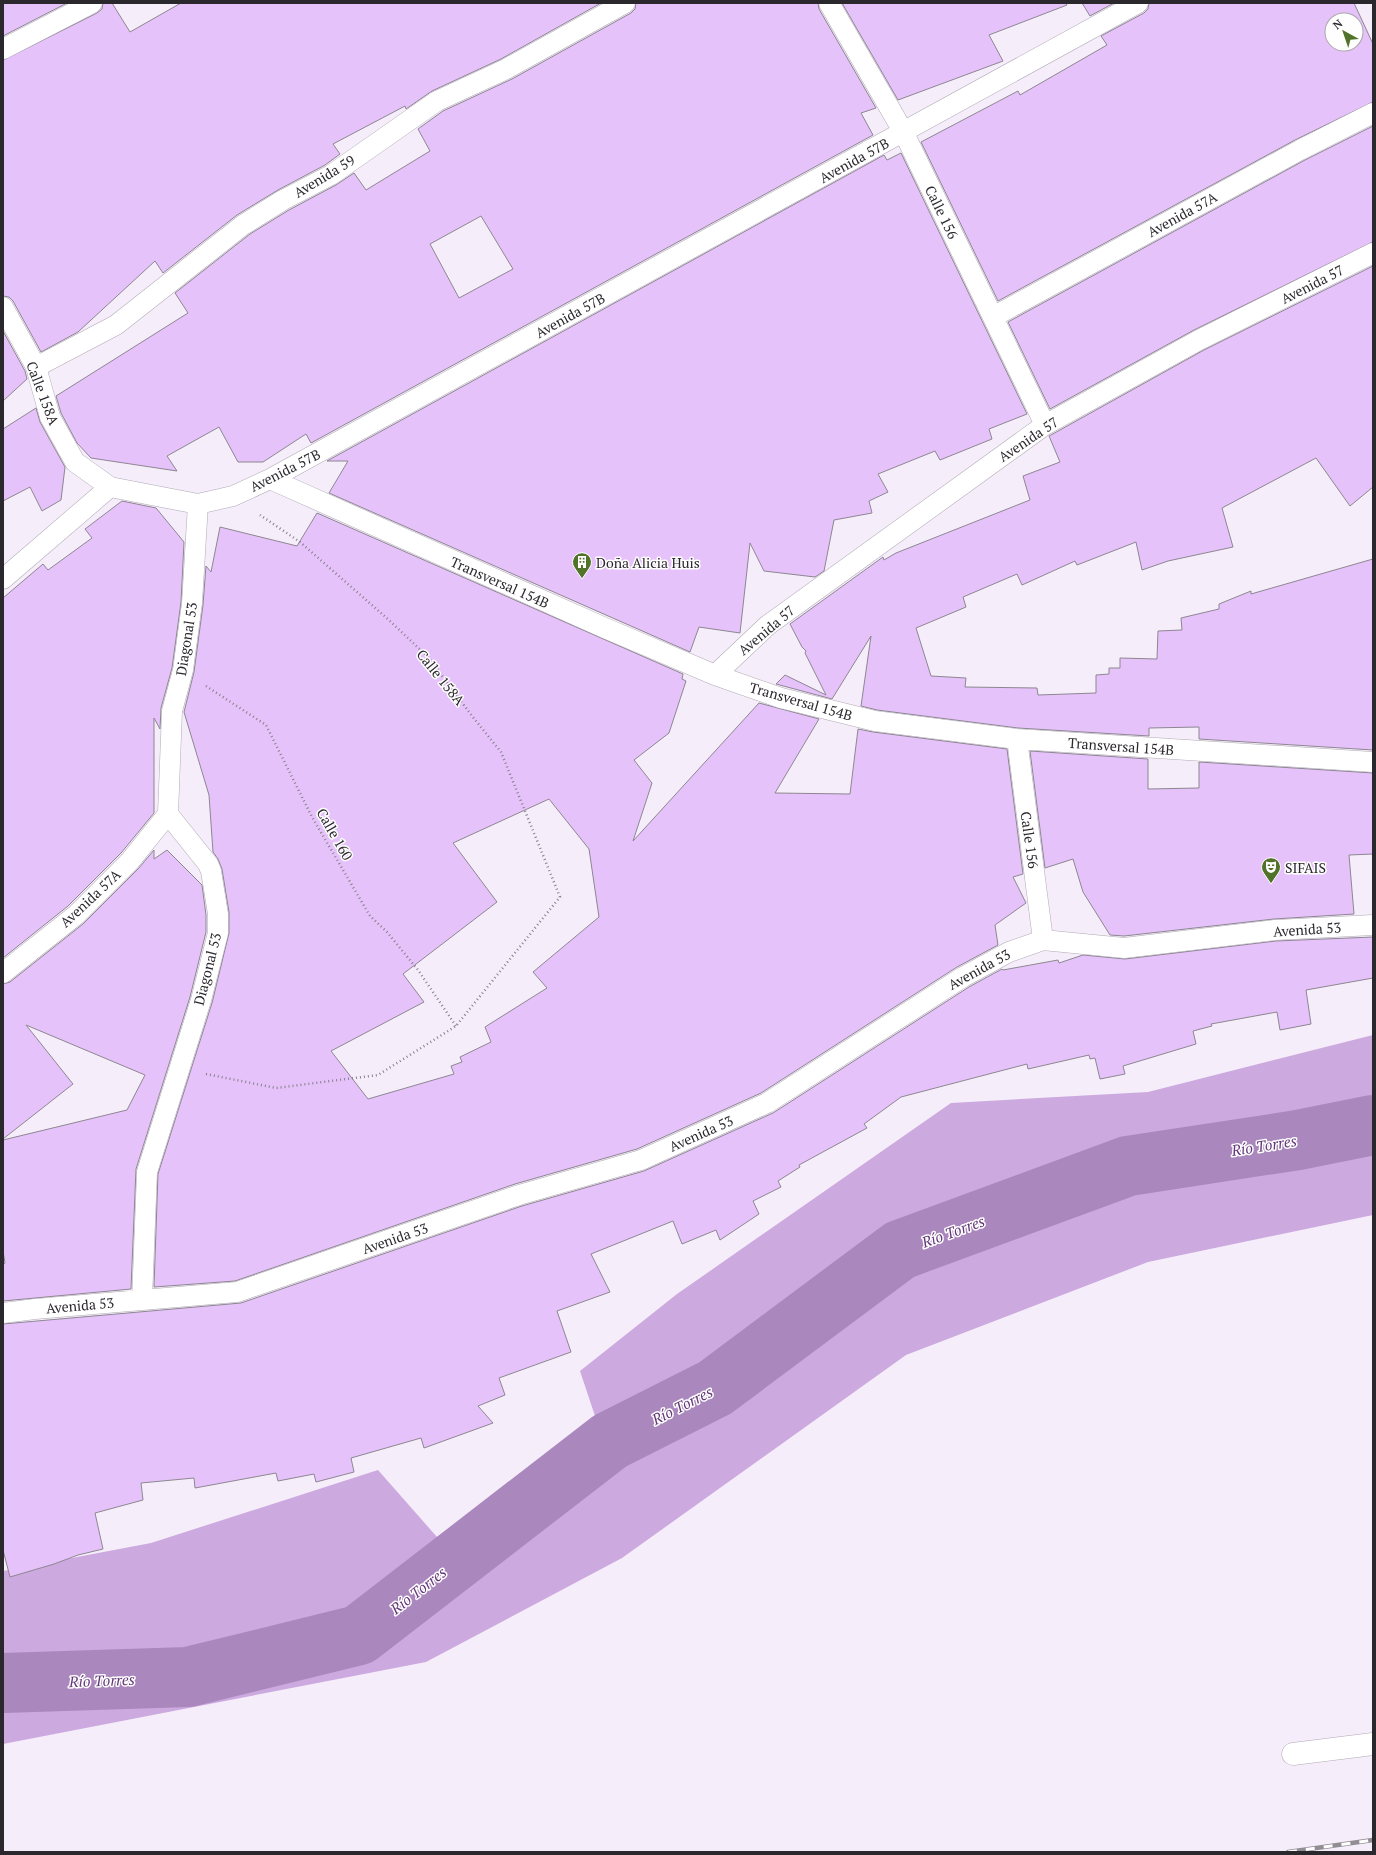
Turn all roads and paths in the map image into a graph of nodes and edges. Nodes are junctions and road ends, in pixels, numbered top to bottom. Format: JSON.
{"nodes":[{"id":1,"x":92,"y":3,"type":"edge"},
{"id":2,"x":625,"y":3,"type":"edge"},
{"id":3,"x":829,"y":3,"type":"edge"},
{"id":4,"x":1138,"y":3,"type":"edge"},
{"id":5,"x":3,"y":50,"type":"edge"},
{"id":6,"x":1373,"y":113,"type":"edge"},
{"id":7,"x":904,"y":133,"type":"junction"},
{"id":8,"x":1373,"y":254,"type":"edge"},
{"id":9,"x":3,"y":306,"type":"edge"},
{"id":10,"x":993,"y":317,"type":"junction"},
{"id":11,"x":36,"y":366,"type":"junction"},
{"id":12,"x":1045,"y":425,"type":"junction"},
{"id":13,"x":270,"y":479,"type":"junction"},
{"id":14,"x":110,"y":487,"type":"junction"},
{"id":15,"x":233,"y":496,"type":"junction"},
{"id":16,"x":198,"y":504,"type":"junction"},
{"id":17,"x":3,"y":579,"type":"edge"},
{"id":18,"x":182,"y":670,"type":"junction"},
{"id":19,"x":715,"y":675,"type":"junction"},
{"id":20,"x":1017,"y":739,"type":"junction"},
{"id":21,"x":1373,"y":762,"type":"edge"},
{"id":22,"x":168,"y":814,"type":"junction"},
{"id":23,"x":1373,"y":925,"type":"edge"},
{"id":24,"x":1043,"y":940,"type":"junction"},
{"id":25,"x":3,"y":973,"type":"edge"},
{"id":26,"x":456,"y":1026,"type":"junction"},
{"id":27,"x":178,"y":1069,"type":"junction"},
{"id":28,"x":142,"y":1300,"type":"junction"},
{"id":29,"x":3,"y":1313,"type":"edge"},
{"id":30,"x":1373,"y":1744,"type":"edge"},
{"id":31,"x":1293,"y":1754,"type":"dead end"}],
"edges":[{"from":1,"to":5,"type":"lane"},
{"from":2,"to":11,"type":"lane","name":"Avenida 59"},
{"from":3,"to":7,"type":"lane","name":"Calle 156"},
{"from":4,"to":7,"type":"lane","name":"Avenida 57B"},
{"from":6,"to":10,"type":"lane","name":"Avenida 57A"},
{"from":7,"to":10,"type":"lane","name":"Calle 156"},
{"from":7,"to":13,"type":"lane","name":"Avenida 57B"},
{"from":8,"to":12,"type":"lane","name":"Avenida 57"},
{"from":9,"to":11,"type":"lane","name":"Calle 158A"},
{"from":10,"to":12,"type":"lane","name":"Calle 156"},
{"from":11,"to":14,"type":"lane","name":"Calle 158A"},
{"from":12,"to":19,"type":"lane","name":"Avenida 57"},
{"from":13,"to":15,"type":"lane","name":"Avenida 57B"},
{"from":13,"to":19,"type":"lane","name":"Transversal 154B"},
{"from":14,"to":16,"type":"lane","name":"Avenida 57B"},
{"from":14,"to":17,"type":"lane"},
{"from":15,"to":16,"type":"lane","name":"Avenida 57B"},
{"from":15,"to":26,"type":"path","name":"Calle 158A"},
{"from":16,"to":18,"type":"lane","name":"Diagonal 53"},
{"from":18,"to":22,"type":"lane","name":"Diagonal 53"},
{"from":18,"to":26,"type":"path","name":"Calle 160"},
{"from":19,"to":20,"type":"lane","name":"Transversal 154B"},
{"from":20,"to":21,"type":"lane","name":"Transversal 154B"},
{"from":20,"to":24,"type":"lane","name":"Calle 156"},
{"from":22,"to":25,"type":"lane","name":"Avenida 57A"},
{"from":22,"to":27,"type":"lane","name":"Diagonal 53"},
{"from":23,"to":24,"type":"lane","name":"Avenida 53"},
{"from":24,"to":28,"type":"lane","name":"Avenida 53"},
{"from":26,"to":27,"type":"path"},
{"from":27,"to":28,"type":"lane","name":"Diagonal 53"},
{"from":28,"to":29,"type":"lane","name":"Avenida 53"},
{"from":30,"to":31,"type":"street"}]}
